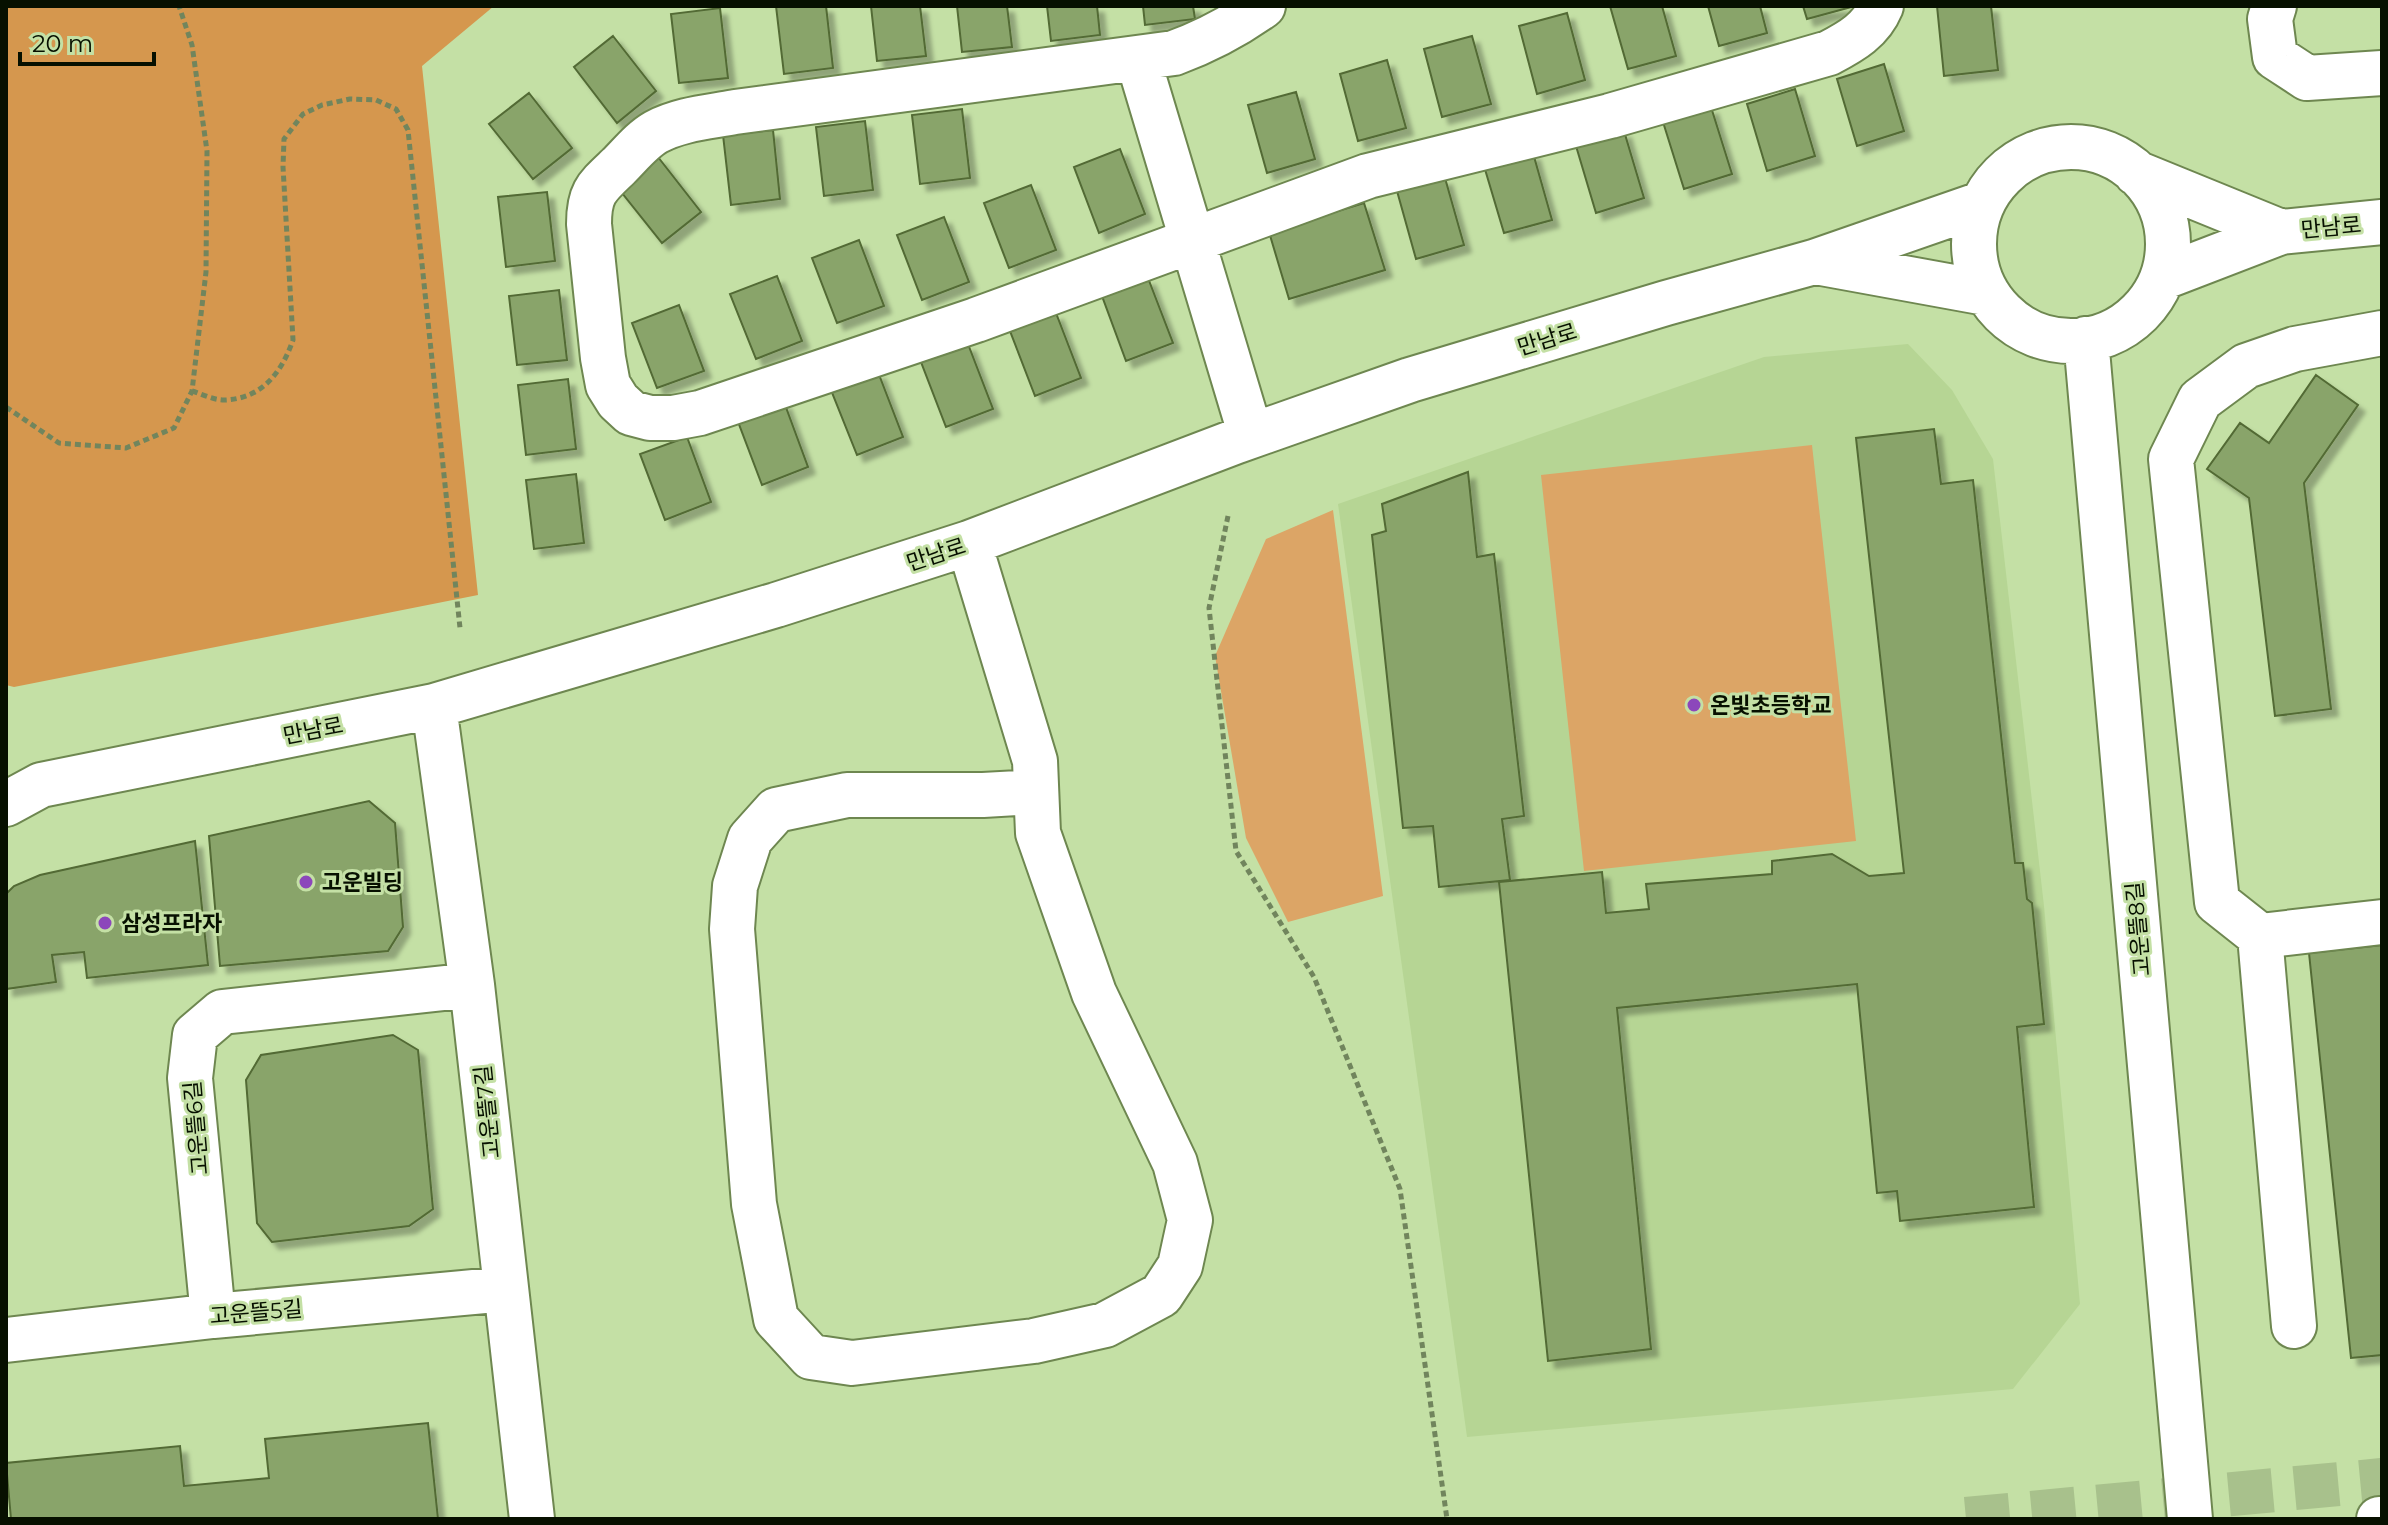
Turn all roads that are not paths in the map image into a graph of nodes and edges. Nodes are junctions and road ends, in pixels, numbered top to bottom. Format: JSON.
{"nodes":[{"id":1,"x":1263,"y":6,"type":"edge"},
{"id":2,"x":1881,"y":6,"type":"edge"},
{"id":3,"x":2274,"y":6,"type":"edge"},
{"id":4,"x":1138,"y":59,"type":"junction"},
{"id":5,"x":2382,"y":73,"type":"edge"},
{"id":6,"x":2136,"y":173,"type":"junction"},
{"id":7,"x":1981,"y":204,"type":"junction"},
{"id":8,"x":2382,"y":222,"type":"edge"},
{"id":9,"x":2281,"y":232,"type":"junction"},
{"id":10,"x":1193,"y":240,"type":"junction"},
{"id":11,"x":1814,"y":262,"type":"junction"},
{"id":12,"x":2164,"y":277,"type":"junction"},
{"id":13,"x":1986,"y":293,"type":"junction"},
{"id":14,"x":2382,"y":333,"type":"edge"},
{"id":15,"x":2086,"y":339,"type":"junction"},
{"id":16,"x":1251,"y":436,"type":"junction"},
{"id":17,"x":969,"y":543,"type":"junction"},
{"id":18,"x":434,"y":706,"type":"junction"},
{"id":19,"x":18,"y":786,"type":"edge"},
{"id":20,"x":1036,"y":792,"type":"junction"},
{"id":21,"x":2382,"y":922,"type":"edge"},
{"id":22,"x":2260,"y":936,"type":"junction"},
{"id":23,"x":472,"y":985,"type":"junction"},
{"id":24,"x":506,"y":1289,"type":"junction"},
{"id":25,"x":213,"y":1316,"type":"junction"},
{"id":26,"x":2294,"y":1326,"type":"dead end"},
{"id":27,"x":6,"y":1340,"type":"edge"},
{"id":28,"x":532,"y":1519,"type":"edge"},
{"id":29,"x":2190,"y":1519,"type":"edge"}],
"edges":[{"from":1,"to":4,"type":"street"},
{"from":2,"to":10,"type":"street"},
{"from":3,"to":5,"type":"street"},
{"from":4,"to":10,"type":"street"},
{"from":4,"to":10,"type":"street"},
{"from":6,"to":7,"type":"street"},
{"from":6,"to":9,"type":"street"},
{"from":6,"to":12,"type":"street"},
{"from":7,"to":11,"type":"street","name":"만남로"},
{"from":7,"to":13,"type":"street"},
{"from":8,"to":9,"type":"street","name":"만남로"},
{"from":9,"to":12,"type":"street"},
{"from":10,"to":16,"type":"street"},
{"from":11,"to":13,"type":"street"},
{"from":11,"to":16,"type":"street","name":"만남로"},
{"from":12,"to":15,"type":"street"},
{"from":13,"to":15,"type":"street"},
{"from":14,"to":22,"type":"street"},
{"from":15,"to":29,"type":"street","name":"고운뜰8길"},
{"from":16,"to":17,"type":"street","name":"만남로"},
{"from":17,"to":18,"type":"street","name":"만남로"},
{"from":17,"to":20,"type":"street"},
{"from":18,"to":19,"type":"street","name":"만남로"},
{"from":18,"to":23,"type":"street","name":"고운뜰7길"},
{"from":20,"to":20,"type":"street"},
{"from":21,"to":22,"type":"street"},
{"from":22,"to":26,"type":"street"},
{"from":23,"to":24,"type":"street","name":"고운뜰7길"},
{"from":23,"to":25,"type":"street","name":"고운뜰6길"},
{"from":24,"to":25,"type":"street","name":"고운뜰5길"},
{"from":24,"to":28,"type":"street","name":"고운뜰7길"},
{"from":25,"to":27,"type":"street","name":"고운뜰5길"}]}
